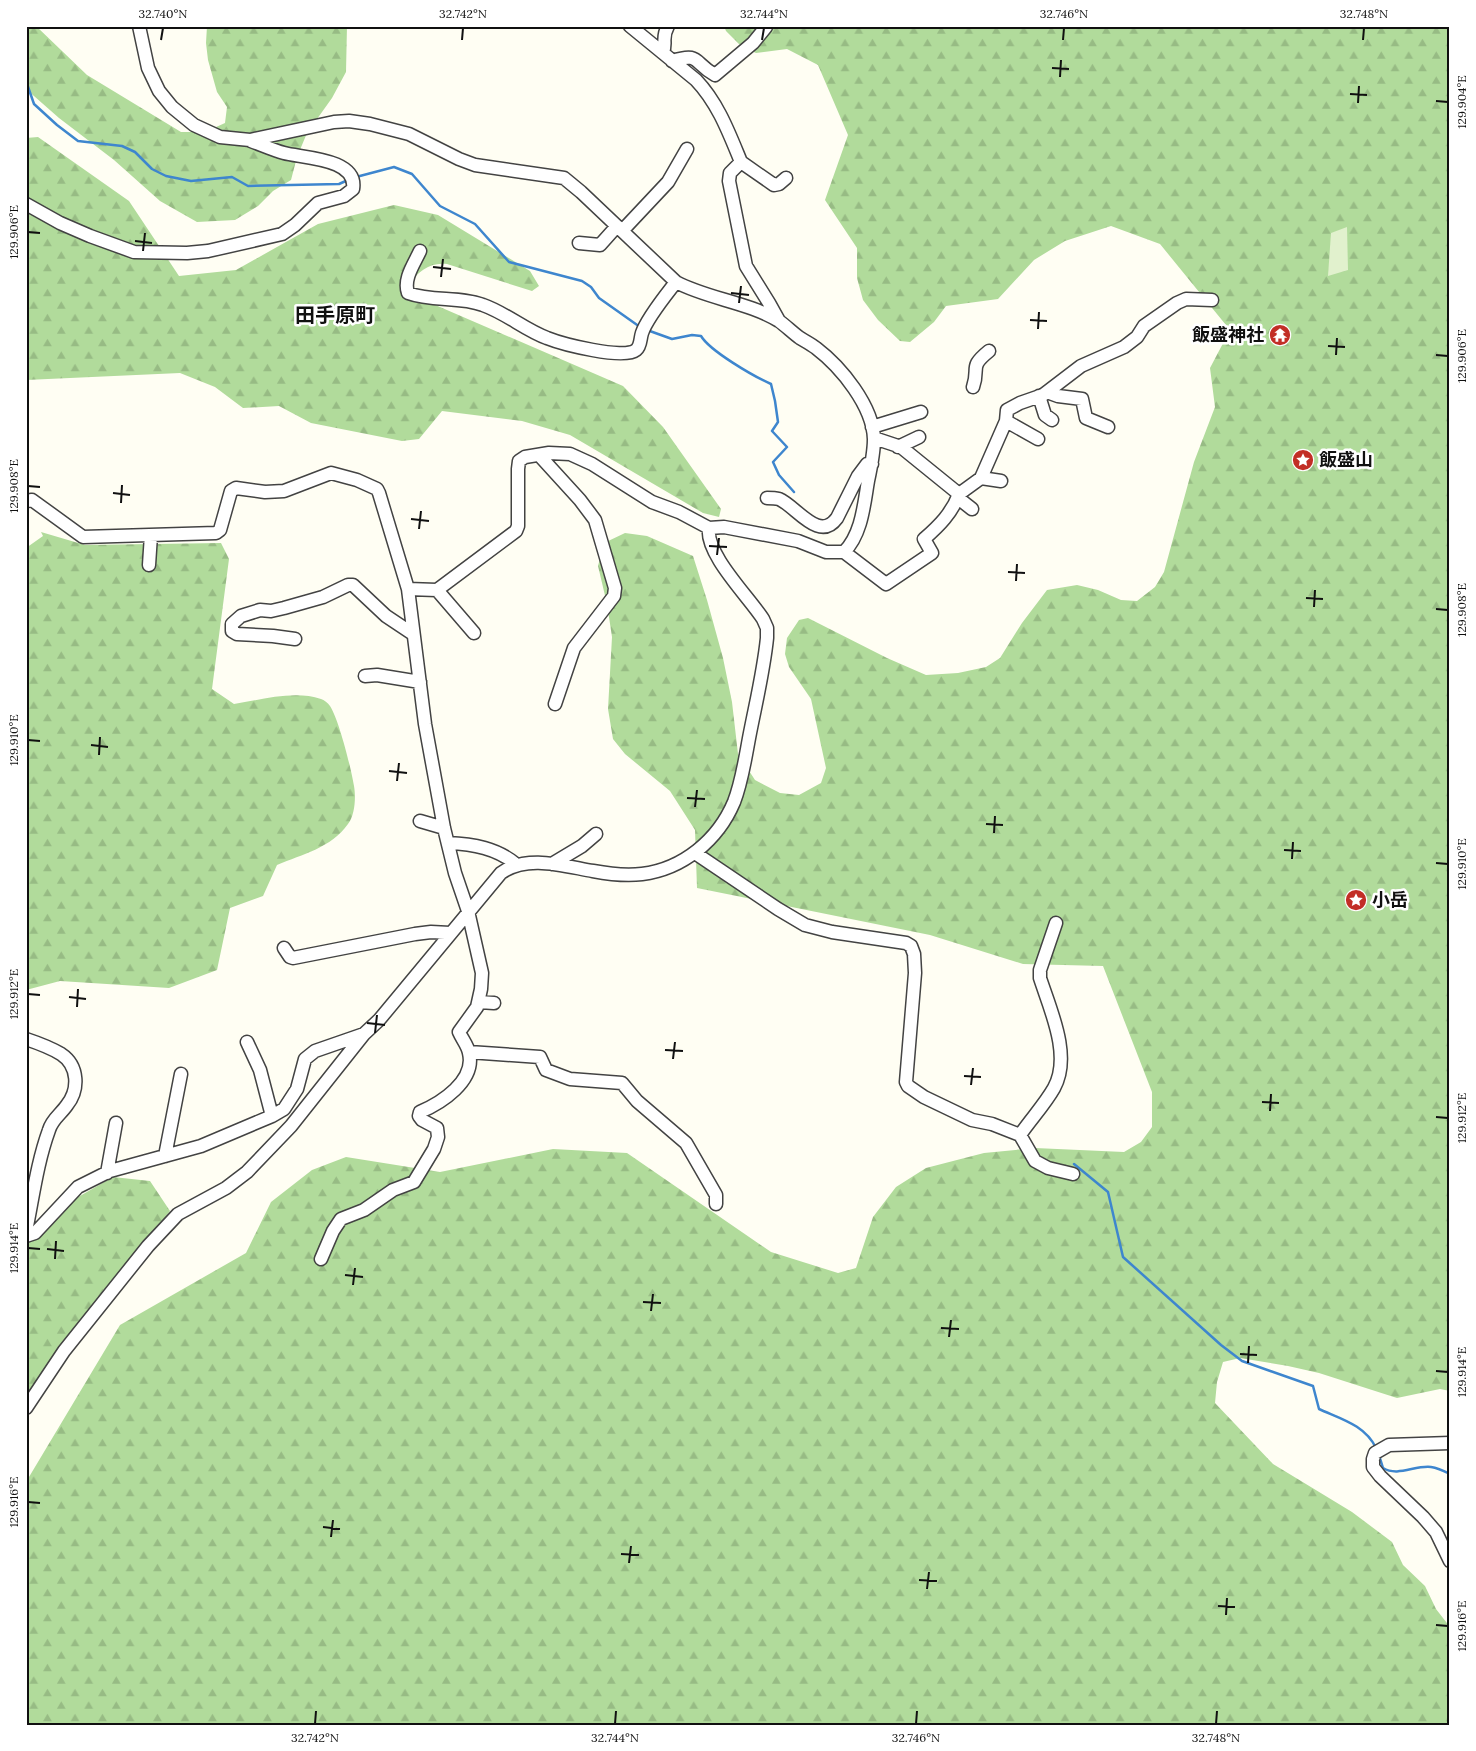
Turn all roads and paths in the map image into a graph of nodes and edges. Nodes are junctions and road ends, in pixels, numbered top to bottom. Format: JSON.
{"nodes":[{"id":1,"x":139,"y":26,"type":"edge"},
{"id":2,"x":630,"y":26,"type":"edge"},
{"id":3,"x":668,"y":26,"type":"edge"},
{"id":4,"x":766,"y":28,"type":"dead end"},
{"id":5,"x":667,"y":56,"type":"junction"},
{"id":6,"x":250,"y":140,"type":"junction"},
{"id":7,"x":687,"y":148,"type":"dead end"},
{"id":8,"x":741,"y":162,"type":"junction"},
{"id":9,"x":786,"y":178,"type":"dead end"},
{"id":10,"x":26,"y":204,"type":"edge"},
{"id":11,"x":620,"y":228,"type":"junction"},
{"id":12,"x":579,"y":243,"type":"dead end"},
{"id":13,"x":420,"y":251,"type":"dead end"},
{"id":14,"x":676,"y":282,"type":"junction"},
{"id":15,"x":1212,"y":300,"type":"dead end"},
{"id":16,"x":779,"y":321,"type":"junction"},
{"id":17,"x":989,"y":350,"type":"dead end"},
{"id":18,"x":973,"y":387,"type":"dead end"},
{"id":19,"x":1043,"y":394,"type":"junction"},
{"id":20,"x":921,"y":412,"type":"dead end"},
{"id":21,"x":1052,"y":420,"type":"dead end"},
{"id":22,"x":1006,"y":421,"type":"junction"},
{"id":23,"x":1108,"y":426,"type":"dead end"},
{"id":24,"x":873,"y":433,"type":"junction"},
{"id":25,"x":919,"y":437,"type":"dead end"},
{"id":26,"x":1038,"y":439,"type":"dead end"},
{"id":27,"x":898,"y":447,"type":"junction"},
{"id":28,"x":539,"y":455,"type":"junction"},
{"id":29,"x":872,"y":464,"type":"junction"},
{"id":30,"x":981,"y":478,"type":"junction"},
{"id":31,"x":1001,"y":481,"type":"dead end"},
{"id":32,"x":958,"y":496,"type":"junction"},
{"id":33,"x":767,"y":498,"type":"dead end"},
{"id":34,"x":26,"y":501,"type":"edge"},
{"id":35,"x":972,"y":509,"type":"dead end"},
{"id":36,"x":709,"y":528,"type":"junction"},
{"id":37,"x":151,"y":535,"type":"junction"},
{"id":38,"x":844,"y":552,"type":"junction"},
{"id":39,"x":149,"y":565,"type":"dead end"},
{"id":40,"x":408,"y":589,"type":"junction"},
{"id":41,"x":437,"y":590,"type":"junction"},
{"id":42,"x":474,"y":633,"type":"dead end"},
{"id":43,"x":414,"y":634,"type":"junction"},
{"id":44,"x":295,"y":639,"type":"dead end"},
{"id":45,"x":365,"y":676,"type":"dead end"},
{"id":46,"x":420,"y":682,"type":"junction"},
{"id":47,"x":555,"y":704,"type":"dead end"},
{"id":48,"x":420,"y":821,"type":"dead end"},
{"id":49,"x":444,"y":828,"type":"junction"},
{"id":50,"x":588,"y":836,"type":"dead end"},
{"id":51,"x":448,"y":843,"type":"junction"},
{"id":52,"x":695,"y":853,"type":"junction"},
{"id":53,"x":517,"y":864,"type":"junction"},
{"id":54,"x":552,"y":864,"type":"junction"},
{"id":55,"x":468,"y":911,"type":"junction"},
{"id":56,"x":1056,"y":923,"type":"dead end"},
{"id":57,"x":450,"y":933,"type":"junction"},
{"id":58,"x":284,"y":948,"type":"dead end"},
{"id":59,"x":479,"y":1002,"type":"junction"},
{"id":60,"x":494,"y":1003,"type":"dead end"},
{"id":61,"x":364,"y":1034,"type":"junction"},
{"id":62,"x":26,"y":1038,"type":"edge"},
{"id":63,"x":247,"y":1042,"type":"dead end"},
{"id":64,"x":469,"y":1052,"type":"junction"},
{"id":65,"x":181,"y":1074,"type":"dead end"},
{"id":66,"x":272,"y":1116,"type":"junction"},
{"id":67,"x":116,"y":1123,"type":"dead end"},
{"id":68,"x":1020,"y":1135,"type":"junction"},
{"id":69,"x":165,"y":1156,"type":"junction"},
{"id":70,"x":107,"y":1173,"type":"junction"},
{"id":71,"x":1073,"y":1174,"type":"dead end"},
{"id":72,"x":716,"y":1204,"type":"dead end"},
{"id":73,"x":26,"y":1231,"type":"edge"},
{"id":74,"x":26,"y":1236,"type":"edge"},
{"id":75,"x":321,"y":1259,"type":"dead end"},
{"id":76,"x":26,"y":1408,"type":"edge"},
{"id":77,"x":1450,"y":1442,"type":"edge"},
{"id":78,"x":1450,"y":1561,"type":"edge"}],
"edges":[{"from":1,"to":6,"type":"street"},
{"from":2,"to":5,"type":"street"},
{"from":3,"to":5,"type":"street"},
{"from":4,"to":5,"type":"street"},
{"from":5,"to":8,"type":"street"},
{"from":6,"to":10,"type":"street"},
{"from":6,"to":11,"type":"street"},
{"from":7,"to":11,"type":"street"},
{"from":8,"to":9,"type":"street"},
{"from":8,"to":16,"type":"street"},
{"from":11,"to":12,"type":"street"},
{"from":11,"to":14,"type":"street"},
{"from":13,"to":14,"type":"street"},
{"from":14,"to":16,"type":"street"},
{"from":15,"to":19,"type":"street"},
{"from":16,"to":24,"type":"street"},
{"from":17,"to":18,"type":"street"},
{"from":19,"to":21,"type":"street"},
{"from":19,"to":22,"type":"street"},
{"from":19,"to":23,"type":"street"},
{"from":20,"to":24,"type":"street"},
{"from":22,"to":26,"type":"street"},
{"from":22,"to":30,"type":"street"},
{"from":24,"to":27,"type":"street"},
{"from":24,"to":29,"type":"street"},
{"from":25,"to":27,"type":"street"},
{"from":27,"to":32,"type":"street"},
{"from":28,"to":36,"type":"street"},
{"from":28,"to":41,"type":"street"},
{"from":28,"to":47,"type":"street"},
{"from":29,"to":33,"type":"street"},
{"from":29,"to":38,"type":"street"},
{"from":30,"to":31,"type":"street"},
{"from":30,"to":32,"type":"street"},
{"from":32,"to":35,"type":"street"},
{"from":32,"to":38,"type":"street"},
{"from":34,"to":37,"type":"street"},
{"from":36,"to":38,"type":"street"},
{"from":36,"to":52,"type":"street"},
{"from":37,"to":39,"type":"street"},
{"from":37,"to":40,"type":"street"},
{"from":40,"to":41,"type":"street"},
{"from":40,"to":43,"type":"street"},
{"from":41,"to":42,"type":"street"},
{"from":43,"to":44,"type":"street"},
{"from":43,"to":46,"type":"street"},
{"from":45,"to":46,"type":"street"},
{"from":46,"to":49,"type":"street"},
{"from":48,"to":49,"type":"street"},
{"from":49,"to":51,"type":"street"},
{"from":50,"to":54,"type":"street"},
{"from":51,"to":53,"type":"street"},
{"from":51,"to":55,"type":"street"},
{"from":52,"to":54,"type":"street"},
{"from":52,"to":68,"type":"street"},
{"from":53,"to":54,"type":"street"},
{"from":53,"to":55,"type":"street"},
{"from":55,"to":57,"type":"street"},
{"from":55,"to":59,"type":"street"},
{"from":56,"to":68,"type":"street"},
{"from":57,"to":58,"type":"street"},
{"from":57,"to":61,"type":"street"},
{"from":59,"to":60,"type":"street"},
{"from":59,"to":64,"type":"street"},
{"from":61,"to":66,"type":"street"},
{"from":61,"to":76,"type":"street"},
{"from":62,"to":73,"type":"street"},
{"from":63,"to":66,"type":"street"},
{"from":64,"to":72,"type":"street"},
{"from":64,"to":75,"type":"street"},
{"from":65,"to":69,"type":"street"},
{"from":66,"to":69,"type":"street"},
{"from":67,"to":70,"type":"street"},
{"from":68,"to":71,"type":"street"},
{"from":69,"to":70,"type":"street"},
{"from":70,"to":74,"type":"street"},
{"from":77,"to":78,"type":"street"}]}
